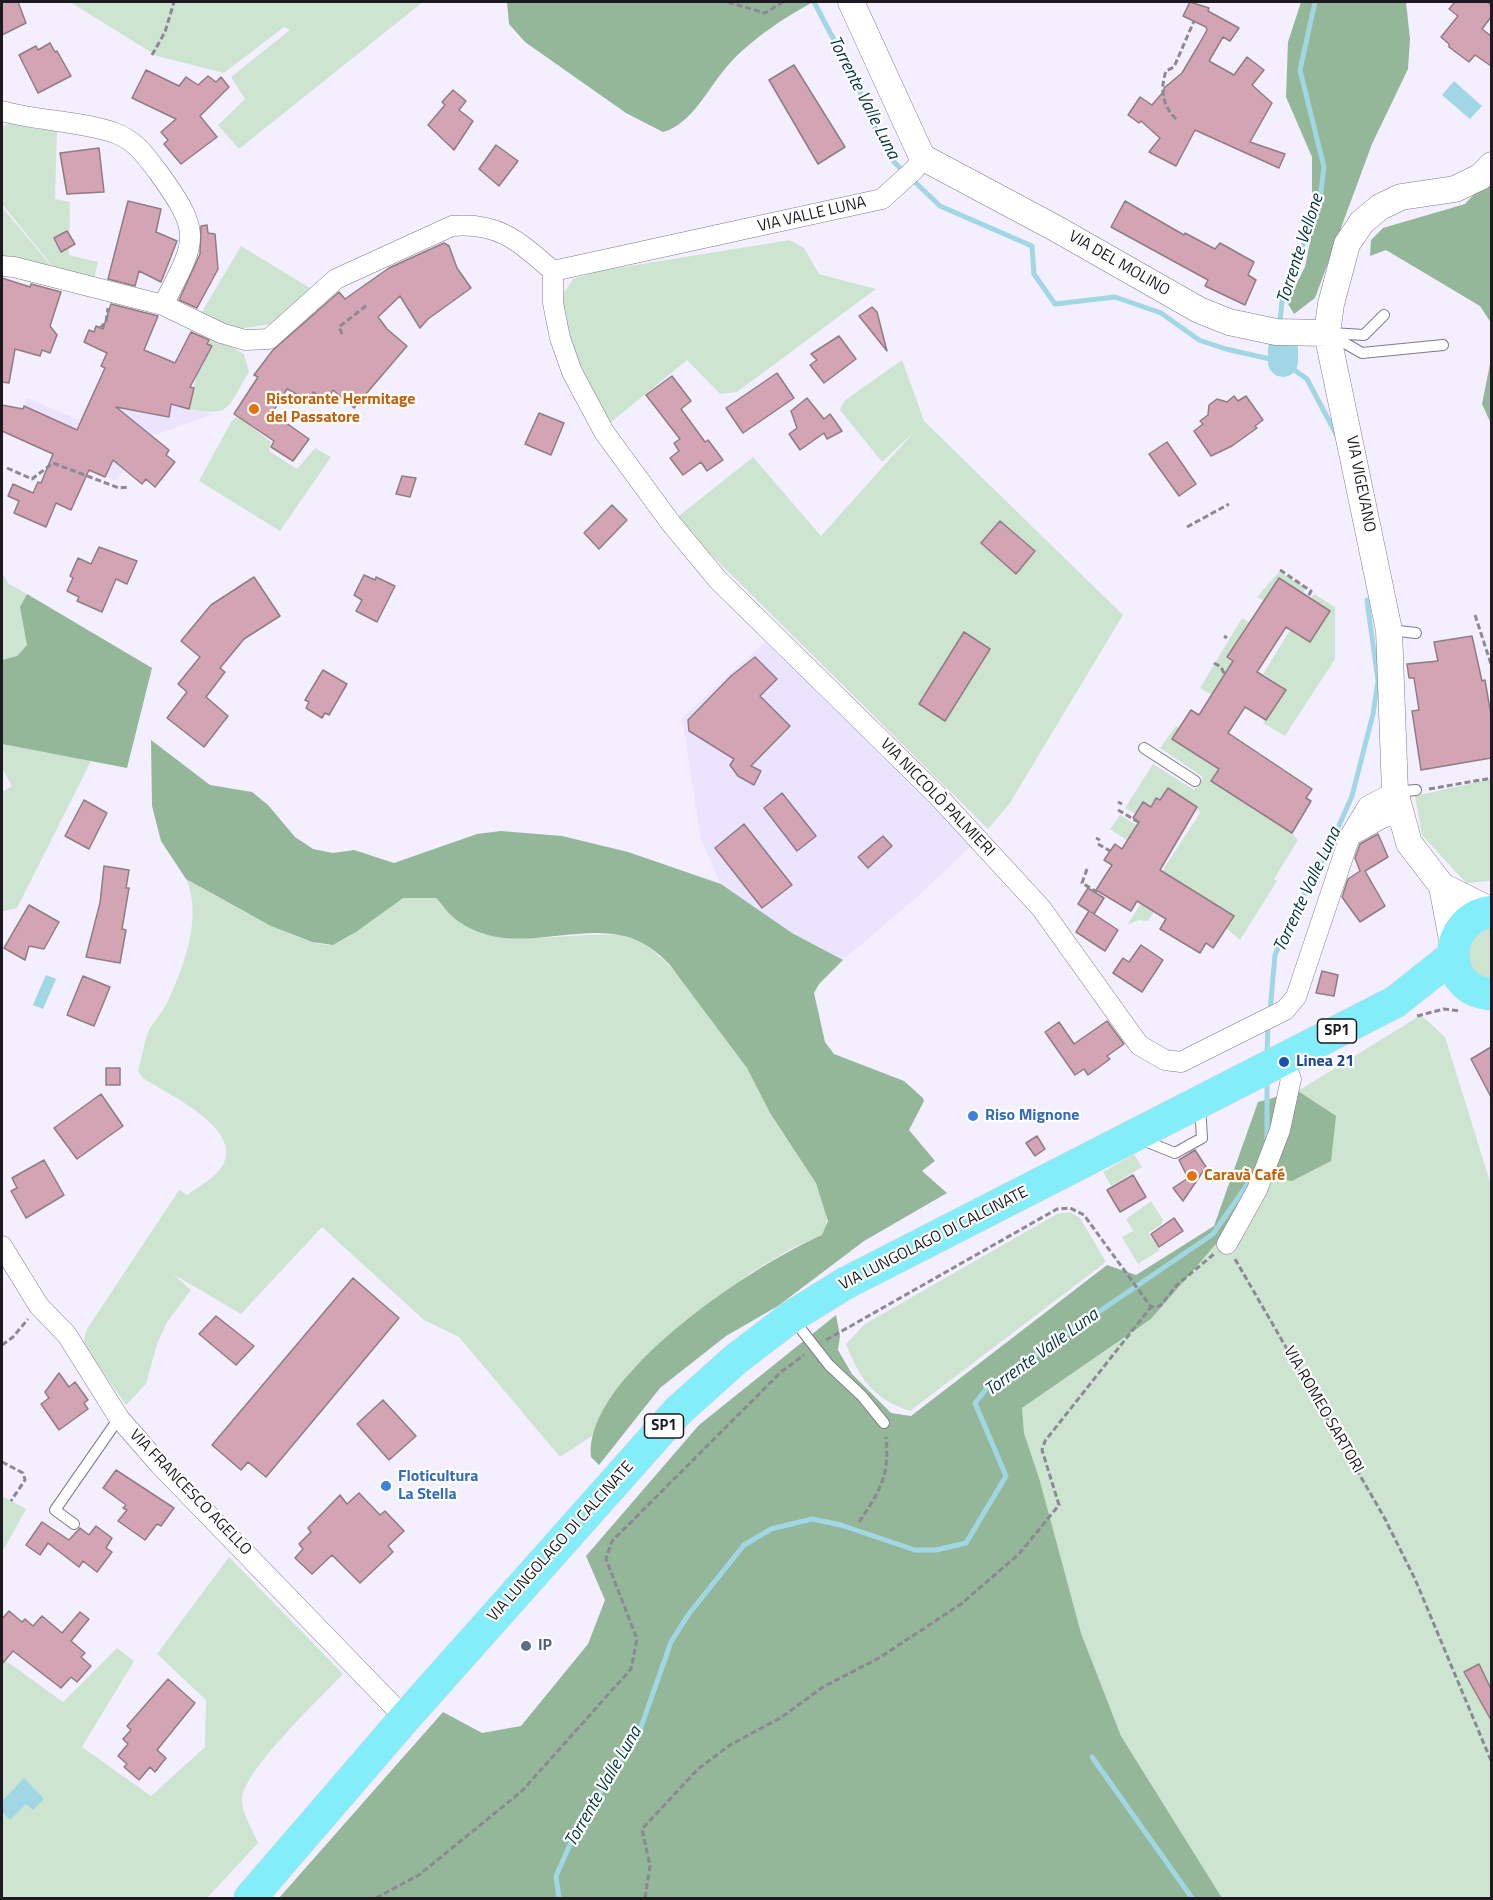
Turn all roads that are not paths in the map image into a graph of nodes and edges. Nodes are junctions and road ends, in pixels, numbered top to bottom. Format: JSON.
{"nodes":[{"id":1,"x":851,"y":2,"type":"edge"},
{"id":2,"x":2,"y":111,"type":"edge"},
{"id":3,"x":918,"y":163,"type":"junction"},
{"id":4,"x":1491,"y":165,"type":"edge"},
{"id":5,"x":2,"y":266,"type":"edge"},
{"id":6,"x":553,"y":271,"type":"junction"},
{"id":7,"x":163,"y":305,"type":"junction"},
{"id":8,"x":1384,"y":315,"type":"dead end"},
{"id":9,"x":1328,"y":333,"type":"junction"},
{"id":10,"x":1443,"y":345,"type":"dead end"},
{"id":11,"x":1389,"y":630,"type":"junction"},
{"id":12,"x":1416,"y":633,"type":"dead end"},
{"id":13,"x":1144,"y":748,"type":"dead end"},
{"id":14,"x":1195,"y":781,"type":"dead end"},
{"id":15,"x":1404,"y":799,"type":"junction"},
{"id":16,"x":1442,"y":886,"type":"junction"},
{"id":17,"x":1491,"y":912,"type":"edge"},
{"id":18,"x":1453,"y":951,"type":"junction"},
{"id":19,"x":1476,"y":998,"type":"edge"},
{"id":20,"x":1405,"y":1010,"type":"junction"},
{"id":21,"x":1281,"y":1060,"type":"junction"},
{"id":22,"x":1227,"y":1244,"type":"road end"},
{"id":23,"x":2,"y":1246,"type":"edge"},
{"id":24,"x":791,"y":1317,"type":"junction"},
{"id":25,"x":119,"y":1418,"type":"junction"},
{"id":26,"x":884,"y":1423,"type":"road end"},
{"id":27,"x":74,"y":1524,"type":"dead end"},
{"id":28,"x":405,"y":1718,"type":"junction"},
{"id":29,"x":250,"y":1899,"type":"edge"}],
"edges":[{"from":1,"to":3,"type":"street"},
{"from":2,"to":7,"type":"street"},
{"from":3,"to":6,"type":"street","name":"VIA VALLE LUNA"},
{"from":3,"to":9,"type":"street","name":"VIA DEL MOLINO"},
{"from":4,"to":9,"type":"street","name":"VIA VIGEVANO"},
{"from":5,"to":7,"type":"street"},
{"from":6,"to":7,"type":"street"},
{"from":6,"to":15,"type":"street","name":"VIA NICCOLÒ PALMIERI"},
{"from":8,"to":9,"type":"lane"},
{"from":9,"to":10,"type":"lane"},
{"from":9,"to":11,"type":"street","name":"VIA VIGEVANO"},
{"from":11,"to":12,"type":"lane"},
{"from":11,"to":15,"type":"street","name":"VIA VIGEVANO"},
{"from":13,"to":14,"type":"lane"},
{"from":15,"to":16,"type":"street","name":"VIA VIGEVANO"},
{"from":16,"to":17,"type":"street","name":"VIA VIGEVANO"},
{"from":16,"to":18,"type":"street","name":"VIA VIGEVANO"},
{"from":17,"to":18,"type":"main road","number":"SP1"},
{"from":18,"to":19,"type":"main road"},
{"from":18,"to":20,"type":"main road","number":"SP1"},
{"from":19,"to":20,"type":"main road","number":"SP1"},
{"from":20,"to":21,"type":"main road","number":"SP1"},
{"from":21,"to":22,"type":"street"},
{"from":21,"to":24,"type":"main road","name":"VIA LUNGOLAGO DI CALCINATE","number":"SP1"},
{"from":23,"to":25,"type":"street","name":"VIA FRANCESCO AGELLO"},
{"from":24,"to":26,"type":"lane"},
{"from":24,"to":28,"type":"main road","name":"VIA LUNGOLAGO DI CALCINATE","number":"SP1"},
{"from":25,"to":27,"type":"lane"},
{"from":25,"to":28,"type":"street","name":"VIA FRANCESCO AGELLO"},
{"from":28,"to":29,"type":"main road","name":"VIA LUNGOLAGO DI CALCINATE","number":"SP1"}]}
